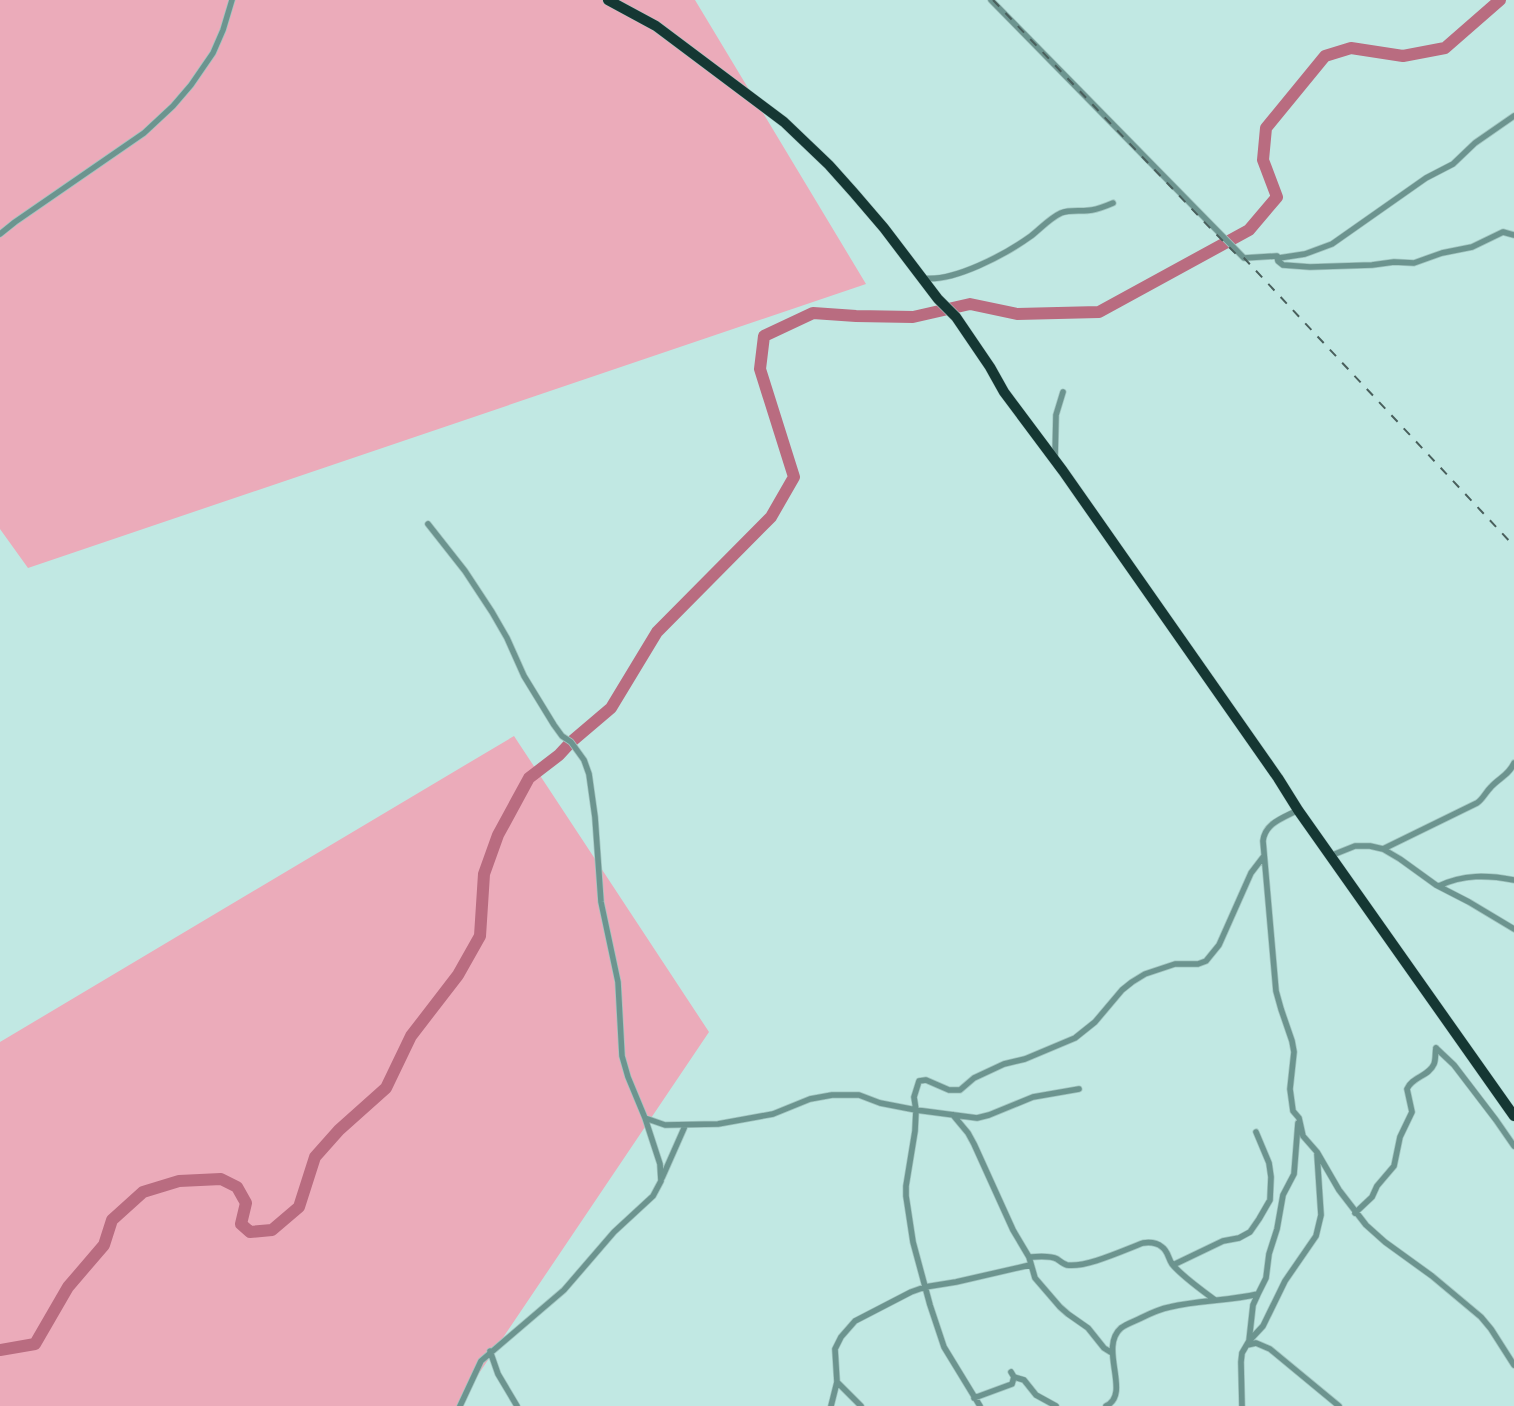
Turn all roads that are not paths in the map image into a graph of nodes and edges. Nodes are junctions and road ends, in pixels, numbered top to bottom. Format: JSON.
{"nodes":[{"id":1,"x":232,"y":0,"type":"edge"},
{"id":2,"x":608,"y":0,"type":"edge"},
{"id":3,"x":991,"y":0,"type":"edge"},
{"id":4,"x":1514,"y":116,"type":"edge"},
{"id":5,"x":1113,"y":203,"type":"dead end"},
{"id":6,"x":0,"y":234,"type":"edge"},
{"id":7,"x":1514,"y":235,"type":"edge"},
{"id":8,"x":1277,"y":256,"type":"junction"},
{"id":9,"x":922,"y":278,"type":"junction"},
{"id":10,"x":1063,"y":392,"type":"dead end"},
{"id":11,"x":1059,"y":466,"type":"junction"},
{"id":12,"x":428,"y":524,"type":"dead end"},
{"id":13,"x":1514,"y":763,"type":"edge"},
{"id":14,"x":1298,"y":810,"type":"junction"},
{"id":15,"x":1383,"y":849,"type":"junction"},
{"id":16,"x":1264,"y":856,"type":"junction"},
{"id":17,"x":1330,"y":856,"type":"junction"},
{"id":18,"x":1514,"y":880,"type":"edge"},
{"id":19,"x":1439,"y":886,"type":"junction"},
{"id":20,"x":1514,"y":929,"type":"edge"},
{"id":21,"x":1079,"y":1089,"type":"dead end"},
{"id":22,"x":916,"y":1110,"type":"junction"},
{"id":23,"x":953,"y":1115,"type":"junction"},
{"id":24,"x":1514,"y":1116,"type":"edge"},
{"id":25,"x":645,"y":1118,"type":"junction"},
{"id":26,"x":1299,"y":1118,"type":"junction"},
{"id":27,"x":685,"y":1126,"type":"junction"},
{"id":28,"x":1256,"y":1132,"type":"dead end"},
{"id":29,"x":1514,"y":1146,"type":"edge"},
{"id":30,"x":1316,"y":1152,"type":"junction"},
{"id":31,"x":661,"y":1181,"type":"junction"},
{"id":32,"x":1355,"y":1213,"type":"junction"},
{"id":33,"x":1029,"y":1257,"type":"junction"},
{"id":34,"x":1030,"y":1265,"type":"junction"},
{"id":35,"x":1173,"y":1265,"type":"junction"},
{"id":36,"x":925,"y":1287,"type":"junction"},
{"id":37,"x":1258,"y":1294,"type":"junction"},
{"id":38,"x":1215,"y":1300,"type":"junction"},
{"id":39,"x":1248,"y":1342,"type":"junction"},
{"id":40,"x":490,"y":1352,"type":"junction"},
{"id":41,"x":1112,"y":1353,"type":"junction"},
{"id":42,"x":1514,"y":1365,"type":"edge"},
{"id":43,"x":837,"y":1382,"type":"junction"},
{"id":44,"x":974,"y":1398,"type":"junction"},
{"id":45,"x":460,"y":1406,"type":"edge"},
{"id":46,"x":517,"y":1406,"type":"edge"},
{"id":47,"x":831,"y":1406,"type":"edge"},
{"id":48,"x":860,"y":1406,"type":"edge"},
{"id":49,"x":980,"y":1406,"type":"edge"},
{"id":50,"x":1056,"y":1406,"type":"edge"},
{"id":51,"x":1106,"y":1406,"type":"edge"},
{"id":52,"x":1242,"y":1406,"type":"edge"},
{"id":53,"x":1339,"y":1406,"type":"edge"}],
"edges":[{"from":1,"to":6,"type":"street"},
{"from":2,"to":9,"type":"highway"},
{"from":3,"to":8,"type":"street"},
{"from":4,"to":8,"type":"street"},
{"from":5,"to":9,"type":"street"},
{"from":7,"to":8,"type":"street"},
{"from":9,"to":11,"type":"highway"},
{"from":10,"to":11,"type":"street"},
{"from":11,"to":14,"type":"highway"},
{"from":12,"to":25,"type":"street"},
{"from":13,"to":15,"type":"street"},
{"from":14,"to":16,"type":"street"},
{"from":14,"to":17,"type":"highway"},
{"from":15,"to":17,"type":"street"},
{"from":15,"to":19,"type":"street"},
{"from":16,"to":22,"type":"street"},
{"from":16,"to":26,"type":"street"},
{"from":17,"to":24,"type":"highway"},
{"from":18,"to":19,"type":"street"},
{"from":19,"to":20,"type":"street"},
{"from":21,"to":23,"type":"street"},
{"from":22,"to":23,"type":"street"},
{"from":22,"to":27,"type":"street"},
{"from":22,"to":36,"type":"street"},
{"from":23,"to":33,"type":"street"},
{"from":25,"to":27,"type":"street"},
{"from":25,"to":31,"type":"street"},
{"from":26,"to":30,"type":"street"},
{"from":26,"to":37,"type":"street"},
{"from":27,"to":31,"type":"street"},
{"from":28,"to":35,"type":"street"},
{"from":29,"to":32,"type":"street"},
{"from":30,"to":32,"type":"street"},
{"from":30,"to":39,"type":"street"},
{"from":31,"to":40,"type":"street"},
{"from":32,"to":42,"type":"street"},
{"from":33,"to":34,"type":"street"},
{"from":33,"to":35,"type":"street"},
{"from":34,"to":36,"type":"street"},
{"from":34,"to":41,"type":"street"},
{"from":35,"to":38,"type":"street"},
{"from":36,"to":43,"type":"street"},
{"from":36,"to":44,"type":"street"},
{"from":37,"to":38,"type":"street"},
{"from":37,"to":39,"type":"street"},
{"from":38,"to":41,"type":"street"},
{"from":39,"to":52,"type":"street"},
{"from":39,"to":53,"type":"street"},
{"from":40,"to":45,"type":"street"},
{"from":40,"to":46,"type":"street"},
{"from":41,"to":51,"type":"street"},
{"from":43,"to":47,"type":"street"},
{"from":43,"to":48,"type":"street"},
{"from":44,"to":49,"type":"street"},
{"from":44,"to":50,"type":"street"}]}
